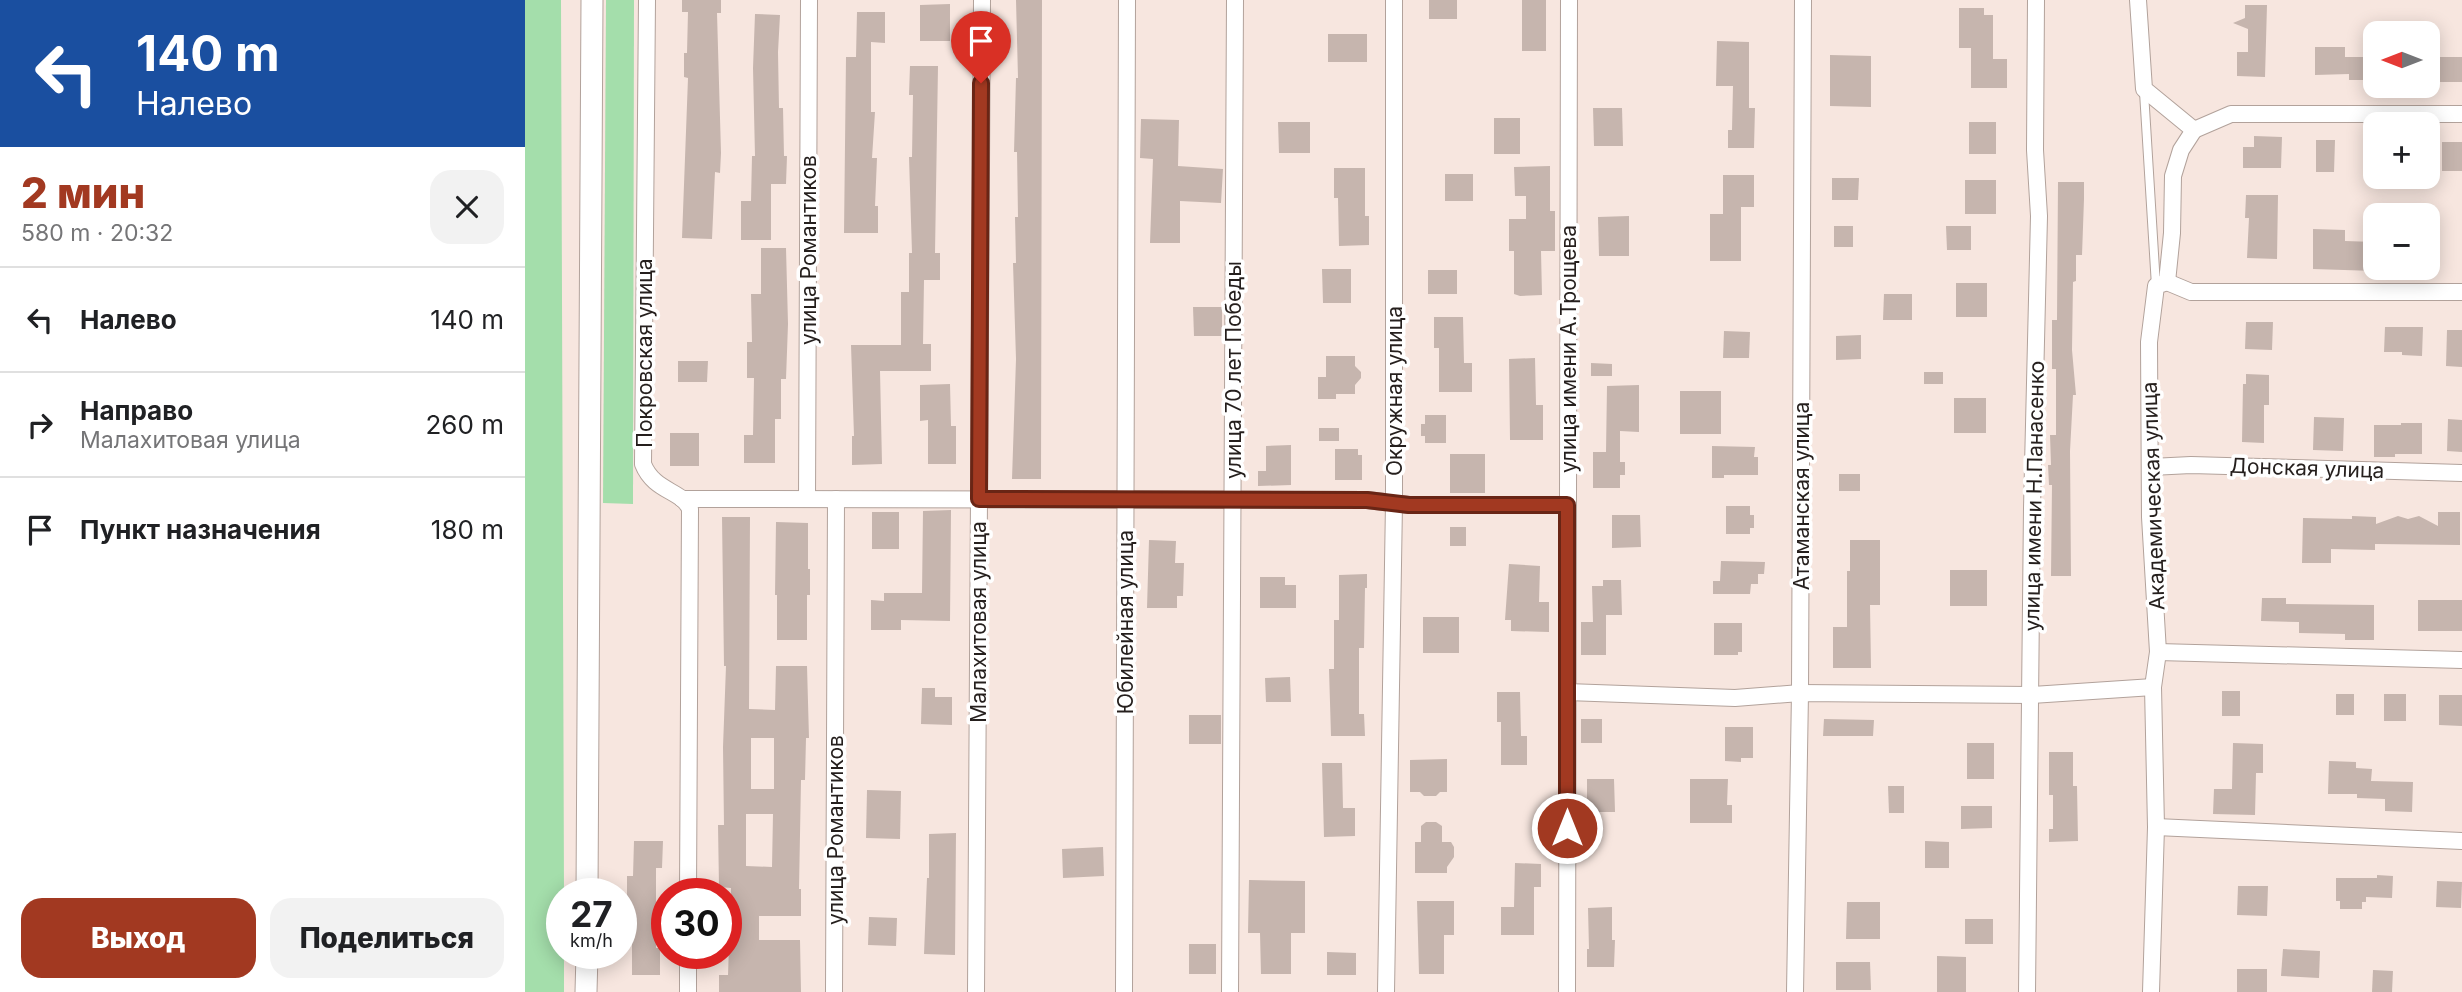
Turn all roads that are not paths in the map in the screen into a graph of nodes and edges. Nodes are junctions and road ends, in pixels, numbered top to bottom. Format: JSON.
{"nodes":[{"id":1,"x":592,"y":0,"type":"edge"},
{"id":2,"x":647,"y":0,"type":"edge"},
{"id":3,"x":809,"y":0,"type":"edge"},
{"id":4,"x":982,"y":0,"type":"edge"},
{"id":5,"x":1127,"y":0,"type":"edge"},
{"id":6,"x":1235,"y":0,"type":"edge"},
{"id":7,"x":1394,"y":0,"type":"edge"},
{"id":8,"x":1569,"y":0,"type":"edge"},
{"id":9,"x":1803,"y":0,"type":"edge"},
{"id":10,"x":2036,"y":0,"type":"edge"},
{"id":11,"x":2138,"y":0,"type":"edge"},
{"id":12,"x":2144,"y":89,"type":"junction"},
{"id":13,"x":2462,"y":114,"type":"edge"},
{"id":14,"x":2194,"y":130,"type":"junction"},
{"id":15,"x":2161,"y":284,"type":"junction"},
{"id":16,"x":2462,"y":292,"type":"edge"},
{"id":17,"x":2151,"y":467,"type":"junction"},
{"id":18,"x":2462,"y":473,"type":"edge"},
{"id":19,"x":682,"y":499,"type":"junction"},
{"id":20,"x":807,"y":499,"type":"junction"},
{"id":21,"x":836,"y":499,"type":"junction"},
{"id":22,"x":979,"y":499,"type":"junction"},
{"id":23,"x":1125,"y":500,"type":"junction"},
{"id":24,"x":1232,"y":500,"type":"junction"},
{"id":25,"x":1394,"y":503,"type":"junction"},
{"id":26,"x":1567,"y":505,"type":"junction"},
{"id":27,"x":2158,"y":652,"type":"junction"},
{"id":28,"x":2462,"y":660,"type":"edge"},
{"id":29,"x":2153,"y":687,"type":"junction"},
{"id":30,"x":1567,"y":692,"type":"junction"},
{"id":31,"x":1800,"y":693,"type":"junction"},
{"id":32,"x":2031,"y":695,"type":"junction"},
{"id":33,"x":2156,"y":827,"type":"junction"},
{"id":34,"x":2462,"y":841,"type":"edge"},
{"id":35,"x":587,"y":878,"type":"edge"},
{"id":36,"x":688,"y":878,"type":"edge"},
{"id":37,"x":587,"y":969,"type":"edge"},
{"id":38,"x":688,"y":969,"type":"edge"},
{"id":39,"x":586,"y":992,"type":"edge"},
{"id":40,"x":688,"y":992,"type":"edge"},
{"id":41,"x":834,"y":992,"type":"edge"},
{"id":42,"x":976,"y":992,"type":"edge"},
{"id":43,"x":1124,"y":992,"type":"edge"},
{"id":44,"x":1230,"y":992,"type":"edge"},
{"id":45,"x":1387,"y":992,"type":"edge"},
{"id":46,"x":1567,"y":992,"type":"edge"},
{"id":47,"x":1795,"y":992,"type":"edge"},
{"id":48,"x":2027,"y":992,"type":"edge"},
{"id":49,"x":2151,"y":992,"type":"edge"}],
"edges":[{"from":1,"to":35,"type":"main road"},
{"from":2,"to":19,"type":"street","name":"Покровская улица"},
{"from":3,"to":20,"type":"street","name":"улица Романтиков"},
{"from":4,"to":22,"type":"street","name":"Малахитовая улица"},
{"from":5,"to":23,"type":"street","name":"Юбилейная улица"},
{"from":6,"to":24,"type":"street","name":"улица 70 лет Победы"},
{"from":7,"to":25,"type":"street","name":"Окружная улица"},
{"from":8,"to":26,"type":"street","name":"улица имени А.Трощева"},
{"from":9,"to":31,"type":"street","name":"Атаманская улица"},
{"from":10,"to":32,"type":"street","name":"улица имени Н.Панасенко"},
{"from":11,"to":12,"type":"street","name":"Академическая улица"},
{"from":12,"to":14,"type":"street"},
{"from":12,"to":15,"type":"lane","name":"Академическая улица"},
{"from":13,"to":14,"type":"street"},
{"from":14,"to":15,"type":"street","name":"Академическая улица"},
{"from":15,"to":16,"type":"street"},
{"from":15,"to":17,"type":"street","name":"Академическая улица"},
{"from":17,"to":18,"type":"street","name":"Донская улица"},
{"from":17,"to":27,"type":"street","name":"Академическая улица"},
{"from":19,"to":20,"type":"street"},
{"from":19,"to":36,"type":"street"},
{"from":20,"to":21,"type":"street"},
{"from":21,"to":22,"type":"street"},
{"from":21,"to":41,"type":"street","name":"улица Романтиков"},
{"from":22,"to":23,"type":"street"},
{"from":22,"to":42,"type":"street","name":"Малахитовая улица"},
{"from":23,"to":24,"type":"street"},
{"from":23,"to":43,"type":"street","name":"Юбилейная улица"},
{"from":24,"to":25,"type":"street"},
{"from":24,"to":44,"type":"street","name":"улица 70 лет Победы"},
{"from":25,"to":26,"type":"street"},
{"from":25,"to":45,"type":"street","name":"Окружная улица"},
{"from":26,"to":30,"type":"street","name":"улица имени А.Трощева"},
{"from":27,"to":28,"type":"street"},
{"from":27,"to":29,"type":"street","name":"Академическая улица"},
{"from":29,"to":32,"type":"street"},
{"from":29,"to":33,"type":"street","name":"Академическая улица"},
{"from":30,"to":31,"type":"street"},
{"from":30,"to":46,"type":"street","name":"улица имени А.Трощева"},
{"from":31,"to":32,"type":"street"},
{"from":31,"to":47,"type":"street","name":"Атаманская улица"},
{"from":32,"to":48,"type":"street","name":"улица имени Н.Панасенко"},
{"from":33,"to":34,"type":"street"},
{"from":33,"to":49,"type":"street","name":"Академическая улица"},
{"from":37,"to":39,"type":"main road"},
{"from":38,"to":40,"type":"street"}]}
